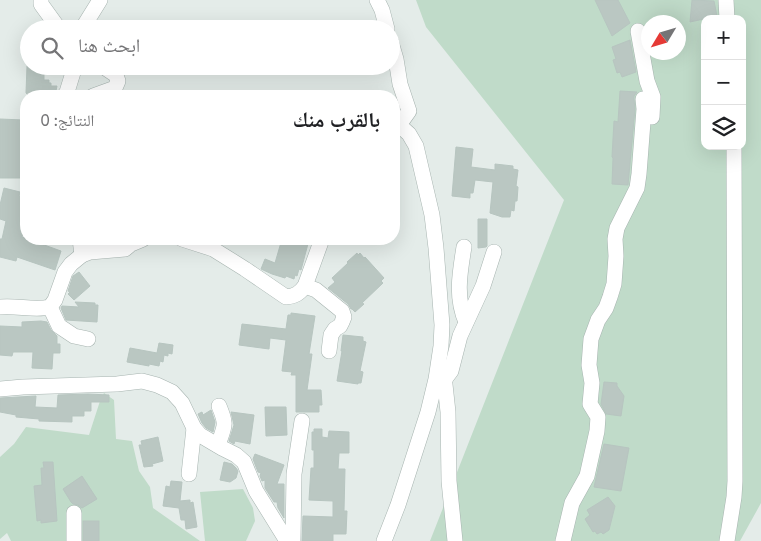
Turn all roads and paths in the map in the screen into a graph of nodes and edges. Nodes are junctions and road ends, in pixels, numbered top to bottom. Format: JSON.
{"nodes":[{"id":1,"x":41,"y":0,"type":"edge"},
{"id":2,"x":100,"y":0,"type":"edge"},
{"id":3,"x":377,"y":0,"type":"edge"},
{"id":4,"x":726,"y":0,"type":"edge"},
{"id":5,"x":727,"y":15,"type":"edge"},
{"id":6,"x":53,"y":20,"type":"edge"},
{"id":7,"x":88,"y":20,"type":"edge"},
{"id":8,"x":385,"y":20,"type":"edge"},
{"id":9,"x":638,"y":30,"type":"dead end"},
{"id":10,"x":72,"y":75,"type":"edge"},
{"id":11,"x":116,"y":75,"type":"edge"},
{"id":12,"x":399,"y":75,"type":"edge"},
{"id":13,"x":68,"y":90,"type":"edge"},
{"id":14,"x":110,"y":90,"type":"edge"},
{"id":15,"x":643,"y":100,"type":"dead end"},
{"id":16,"x":400,"y":121,"type":"edge"},
{"id":17,"x":400,"y":128,"type":"edge"},
{"id":18,"x":734,"y":150,"type":"edge"},
{"id":19,"x":639,"y":174,"type":"junction"},
{"id":20,"x":81,"y":245,"type":"edge"},
{"id":21,"x":130,"y":245,"type":"edge"},
{"id":22,"x":206,"y":245,"type":"edge"},
{"id":23,"x":320,"y":245,"type":"edge"},
{"id":24,"x":464,"y":246,"type":"dead end"},
{"id":25,"x":494,"y":252,"type":"dead end"},
{"id":26,"x":82,"y":255,"type":"junction"},
{"id":27,"x":306,"y":286,"type":"junction"},
{"id":28,"x":0,"y":307,"type":"edge"},
{"id":29,"x":50,"y":307,"type":"junction"},
{"id":30,"x":466,"y":322,"type":"junction"},
{"id":31,"x":88,"y":339,"type":"dead end"},
{"id":32,"x":440,"y":346,"type":"junction"},
{"id":33,"x":329,"y":351,"type":"dead end"},
{"id":34,"x":444,"y":381,"type":"junction"},
{"id":35,"x":0,"y":389,"type":"edge"},
{"id":36,"x":219,"y":406,"type":"dead end"},
{"id":37,"x":302,"y":421,"type":"dead end"},
{"id":38,"x":194,"y":428,"type":"junction"},
{"id":39,"x":218,"y":445,"type":"junction"},
{"id":40,"x":188,"y":474,"type":"dead end"},
{"id":41,"x":74,"y":513,"type":"dead end"},
{"id":42,"x":74,"y":541,"type":"edge"},
{"id":43,"x":287,"y":541,"type":"edge"},
{"id":44,"x":292,"y":541,"type":"edge"},
{"id":45,"x":384,"y":541,"type":"edge"},
{"id":46,"x":455,"y":541,"type":"edge"},
{"id":47,"x":563,"y":541,"type":"edge"},
{"id":48,"x":727,"y":541,"type":"edge"}],
"edges":[{"from":1,"to":6,"type":"street"},
{"from":2,"to":7,"type":"street"},
{"from":3,"to":8,"type":"street"},
{"from":4,"to":5,"type":"street"},
{"from":9,"to":19,"type":"street"},
{"from":10,"to":13,"type":"street"},
{"from":11,"to":14,"type":"street"},
{"from":12,"to":16,"type":"street"},
{"from":15,"to":19,"type":"street"},
{"from":17,"to":32,"type":"street"},
{"from":18,"to":48,"type":"street"},
{"from":19,"to":47,"type":"street"},
{"from":20,"to":26,"type":"street"},
{"from":21,"to":26,"type":"street"},
{"from":22,"to":27,"type":"street"},
{"from":23,"to":27,"type":"street"},
{"from":24,"to":30,"type":"street"},
{"from":25,"to":30,"type":"street"},
{"from":26,"to":29,"type":"street"},
{"from":27,"to":33,"type":"street"},
{"from":28,"to":29,"type":"street"},
{"from":29,"to":31,"type":"street"},
{"from":30,"to":34,"type":"street"},
{"from":32,"to":34,"type":"street"},
{"from":32,"to":45,"type":"street"},
{"from":34,"to":46,"type":"street"},
{"from":35,"to":38,"type":"street"},
{"from":36,"to":39,"type":"street"},
{"from":37,"to":44,"type":"street"},
{"from":38,"to":39,"type":"street"},
{"from":38,"to":40,"type":"street"},
{"from":39,"to":43,"type":"street"},
{"from":41,"to":42,"type":"street"}]}
